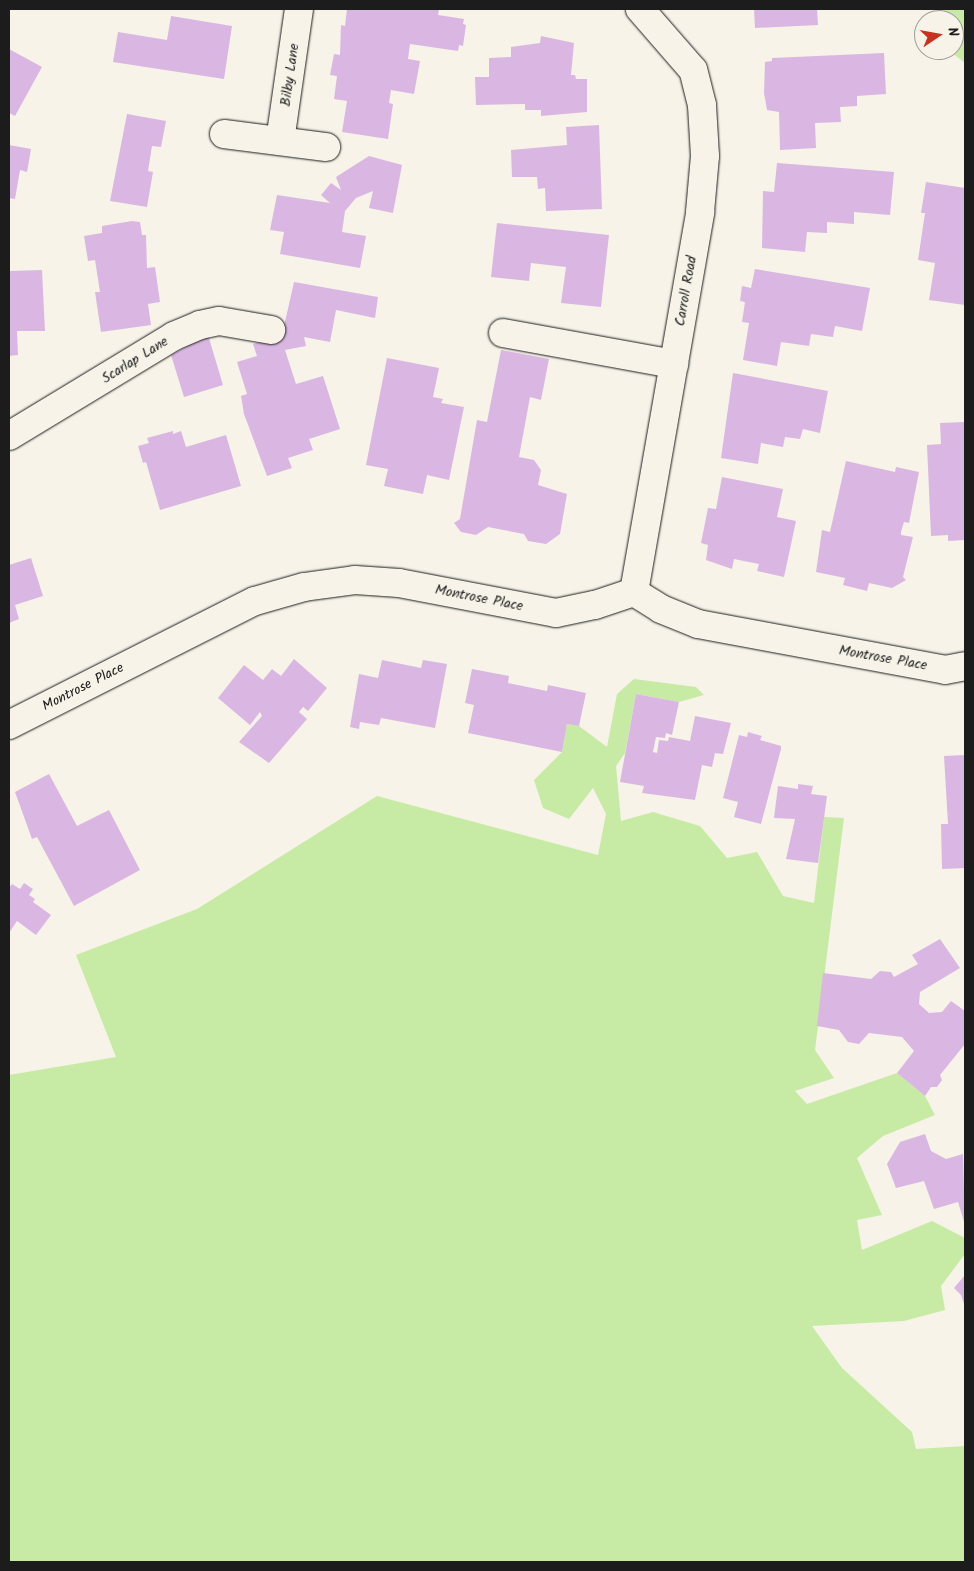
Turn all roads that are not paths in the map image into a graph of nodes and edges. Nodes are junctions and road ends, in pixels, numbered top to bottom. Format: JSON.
{"nodes":[{"id":1,"x":299,"y":9,"type":"edge"},
{"id":2,"x":640,"y":9,"type":"edge"},
{"id":3,"x":224,"y":134,"type":"dead end"},
{"id":4,"x":280,"y":141,"type":"junction"},
{"id":5,"x":326,"y":147,"type":"dead end"},
{"id":6,"x":271,"y":330,"type":"dead end"},
{"id":7,"x":503,"y":333,"type":"dead end"},
{"id":8,"x":674,"y":364,"type":"junction"},
{"id":9,"x":9,"y":436,"type":"edge"},
{"id":10,"x":634,"y":592,"type":"junction"},
{"id":11,"x":965,"y":666,"type":"edge"},
{"id":12,"x":9,"y":725,"type":"edge"}],
"edges":[{"from":1,"to":4,"type":"street","name":"Bilby Lane"},
{"from":2,"to":8,"type":"street","name":"Carroll Road"},
{"from":3,"to":4,"type":"street"},
{"from":4,"to":5,"type":"street"},
{"from":6,"to":9,"type":"street","name":"Scarlap Lane"},
{"from":7,"to":8,"type":"street"},
{"from":8,"to":10,"type":"street","name":"Carroll Road"},
{"from":10,"to":11,"type":"street","name":"Montrose Place"},
{"from":10,"to":12,"type":"street","name":"Montrose Place"}]}
